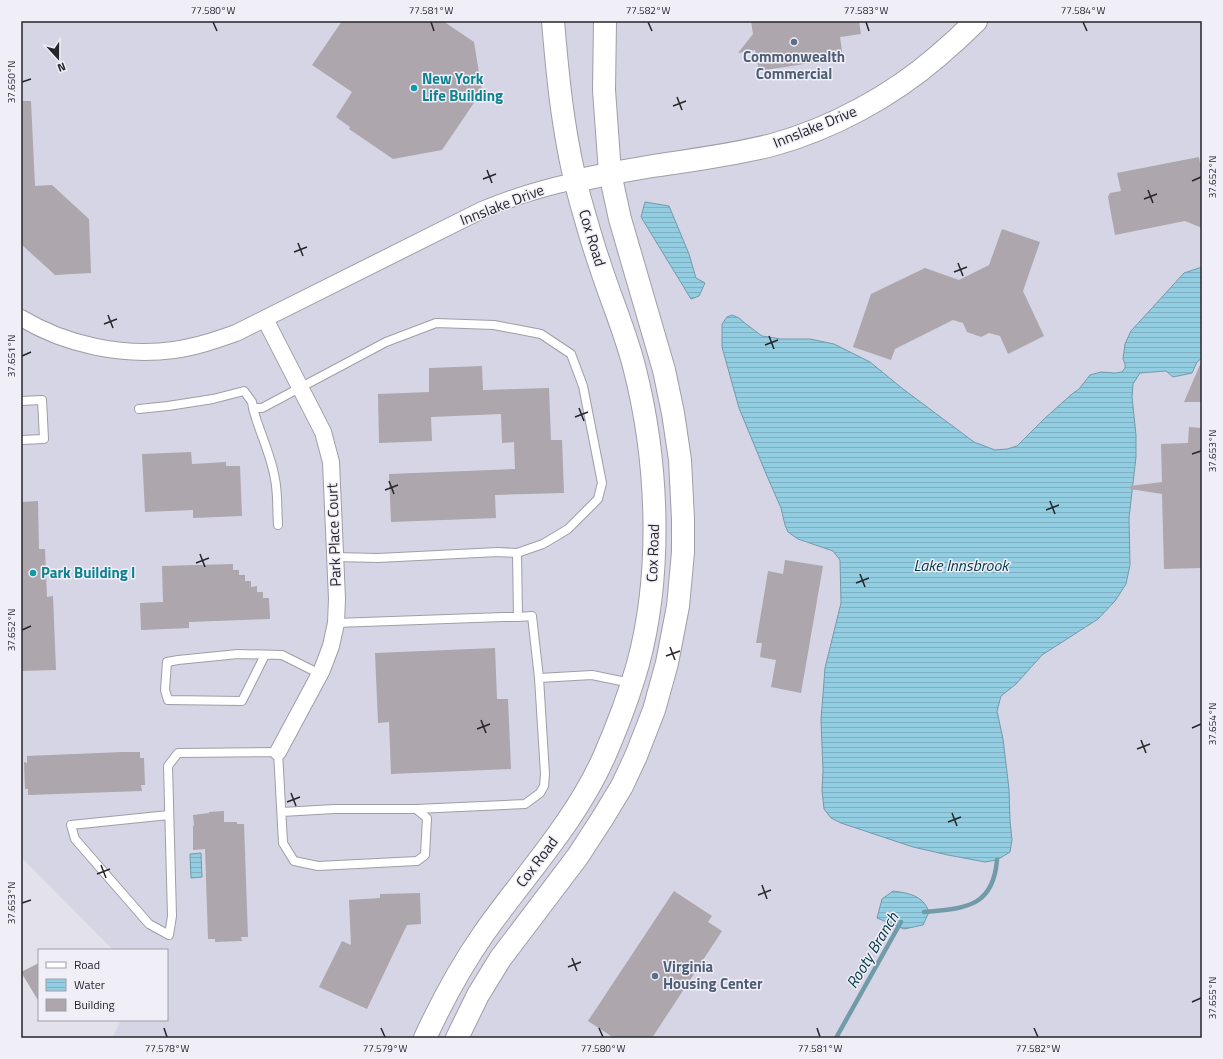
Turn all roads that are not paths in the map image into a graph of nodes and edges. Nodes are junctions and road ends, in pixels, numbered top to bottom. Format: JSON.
{"nodes":[{"id":1,"x":553,"y":21,"type":"edge"},
{"id":2,"x":605,"y":21,"type":"edge"},
{"id":3,"x":976,"y":21,"type":"edge"},
{"id":4,"x":610,"y":173,"type":"junction"},
{"id":5,"x":575,"y":181,"type":"junction"},
{"id":6,"x":21,"y":318,"type":"edge"},
{"id":7,"x":265,"y":319,"type":"junction"},
{"id":8,"x":300,"y":388,"type":"junction"},
{"id":9,"x":21,"y":401,"type":"edge"},
{"id":10,"x":253,"y":408,"type":"junction"},
{"id":11,"x":139,"y":409,"type":"dead end"},
{"id":12,"x":21,"y":440,"type":"edge"},
{"id":13,"x":278,"y":525,"type":"dead end"},
{"id":14,"x":517,"y":553,"type":"junction"},
{"id":15,"x":335,"y":556,"type":"junction"},
{"id":16,"x":518,"y":617,"type":"junction"},
{"id":17,"x":336,"y":623,"type":"junction"},
{"id":18,"x":264,"y":655,"type":"junction"},
{"id":19,"x":320,"y":674,"type":"junction"},
{"id":20,"x":539,"y":678,"type":"junction"},
{"id":21,"x":632,"y":683,"type":"junction"},
{"id":22,"x":278,"y":752,"type":"junction"},
{"id":23,"x":416,"y":809,"type":"junction"},
{"id":24,"x":282,"y":812,"type":"junction"},
{"id":25,"x":170,"y":815,"type":"junction"},
{"id":26,"x":425,"y":1038,"type":"edge"},
{"id":27,"x":457,"y":1038,"type":"edge"}],
"edges":[{"from":1,"to":5,"type":"main road","name":"Cox Road"},
{"from":2,"to":4,"type":"main road","name":"Cox Road"},
{"from":3,"to":4,"type":"main road","name":"Innslake Drive"},
{"from":4,"to":5,"type":"main road","name":"Innslake Drive"},
{"from":4,"to":27,"type":"main road","name":"Cox Road"},
{"from":5,"to":7,"type":"street","name":"Innslake Drive"},
{"from":5,"to":21,"type":"main road","name":"Cox Road"},
{"from":6,"to":7,"type":"street","name":"Innslake Drive"},
{"from":7,"to":8,"type":"street","name":"Park Place Court"},
{"from":8,"to":10,"type":"lane"},
{"from":8,"to":14,"type":"lane"},
{"from":8,"to":15,"type":"street","name":"Park Place Court"},
{"from":9,"to":12,"type":"lane"},
{"from":10,"to":11,"type":"lane"},
{"from":10,"to":13,"type":"lane"},
{"from":14,"to":15,"type":"lane"},
{"from":14,"to":16,"type":"lane"},
{"from":15,"to":17,"type":"street","name":"Park Place Court"},
{"from":16,"to":17,"type":"lane"},
{"from":16,"to":20,"type":"lane"},
{"from":17,"to":19,"type":"street","name":"Park Place Court"},
{"from":18,"to":18,"type":"lane"},
{"from":18,"to":19,"type":"lane"},
{"from":19,"to":22,"type":"street","name":"Park Place Court"},
{"from":20,"to":21,"type":"lane"},
{"from":20,"to":23,"type":"lane"},
{"from":21,"to":26,"type":"main road","name":"Cox Road"},
{"from":22,"to":24,"type":"lane"},
{"from":22,"to":25,"type":"lane"},
{"from":23,"to":24,"type":"lane"},
{"from":23,"to":24,"type":"lane"},
{"from":25,"to":25,"type":"lane"}]}
